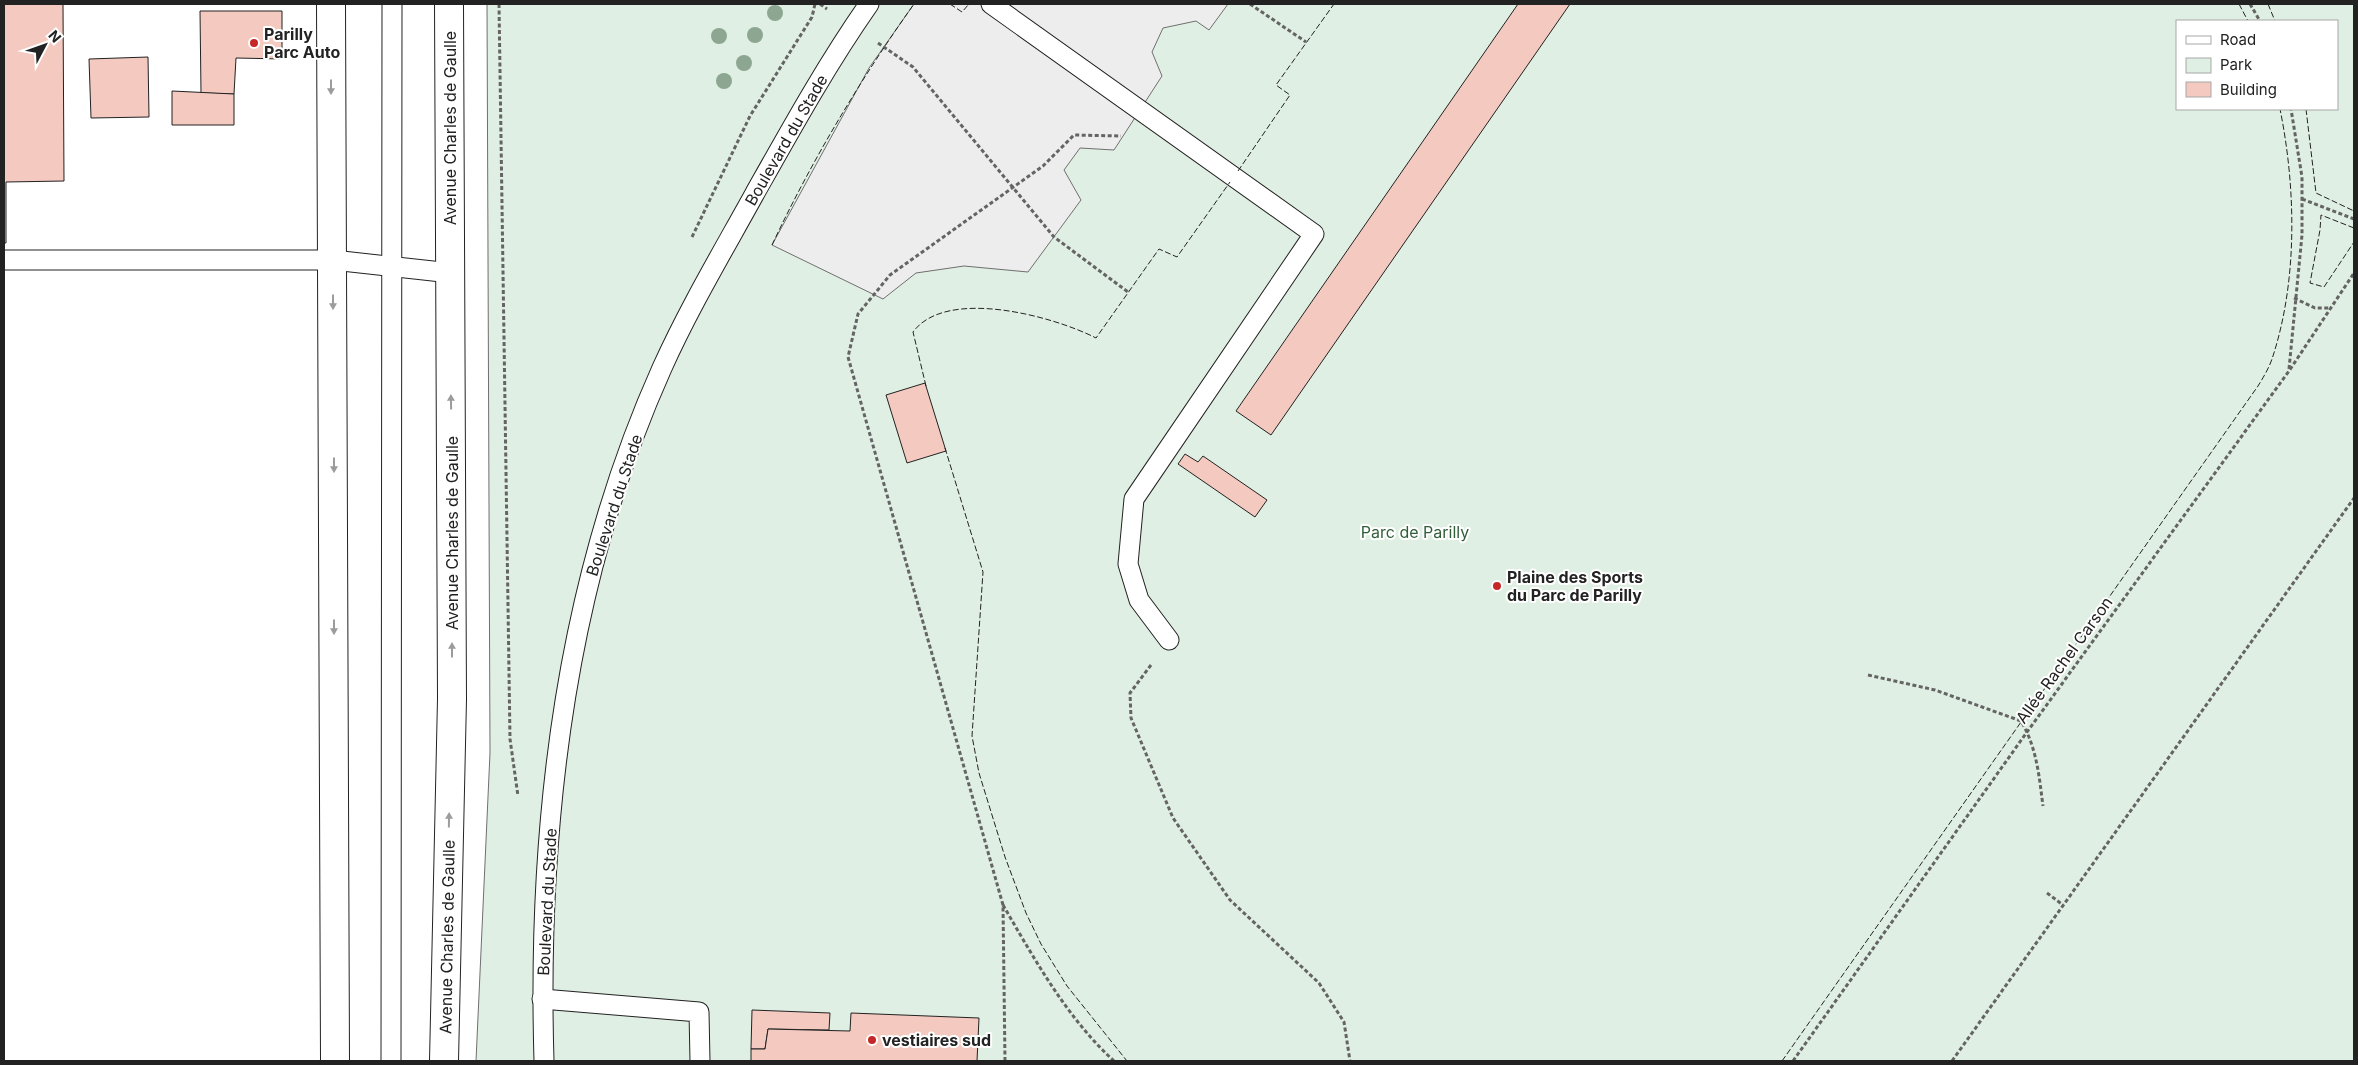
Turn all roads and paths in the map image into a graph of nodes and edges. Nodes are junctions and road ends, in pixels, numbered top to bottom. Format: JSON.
{"nodes":[{"id":1,"x":331,"y":4,"type":"edge"},
{"id":2,"x":392,"y":4,"type":"edge"},
{"id":3,"x":449,"y":4,"type":"edge"},
{"id":4,"x":498,"y":4,"type":"edge"},
{"id":5,"x":869,"y":4,"type":"edge"},
{"id":6,"x":991,"y":4,"type":"edge"},
{"id":7,"x":1250,"y":4,"type":"edge"},
{"id":8,"x":2250,"y":4,"type":"edge"},
{"id":9,"x":2259,"y":20,"type":"edge"},
{"id":10,"x":853,"y":27,"type":"junction"},
{"id":11,"x":1306,"y":42,"type":"dead end"},
{"id":12,"x":2291,"y":110,"type":"edge"},
{"id":13,"x":1180,"y":139,"type":"junction"},
{"id":14,"x":1012,"y":188,"type":"junction"},
{"id":15,"x":2302,"y":199,"type":"junction"},
{"id":16,"x":2354,"y":219,"type":"edge"},
{"id":17,"x":4,"y":260,"type":"edge"},
{"id":18,"x":333,"y":260,"type":"junction"},
{"id":19,"x":391,"y":268,"type":"junction"},
{"id":20,"x":451,"y":273,"type":"junction"},
{"id":21,"x":2354,"y":273,"type":"edge"},
{"id":22,"x":1128,"y":292,"type":"dead end"},
{"id":23,"x":2294,"y":298,"type":"junction"},
{"id":24,"x":2329,"y":308,"type":"junction"},
{"id":25,"x":2289,"y":371,"type":"junction"},
{"id":26,"x":2354,"y":498,"type":"edge"},
{"id":27,"x":1168,"y":640,"type":"joint"},
{"id":28,"x":1868,"y":675,"type":"dead end"},
{"id":29,"x":2027,"y":732,"type":"junction"},
{"id":30,"x":518,"y":796,"type":"dead end"},
{"id":31,"x":2043,"y":806,"type":"dead end"},
{"id":32,"x":2047,"y":893,"type":"dead end"},
{"id":33,"x":1003,"y":904,"type":"junction"},
{"id":34,"x":2063,"y":905,"type":"junction"},
{"id":35,"x":542,"y":999,"type":"junction"},
{"id":36,"x":335,"y":1061,"type":"edge"},
{"id":37,"x":390,"y":1061,"type":"edge"},
{"id":38,"x":444,"y":1061,"type":"edge"},
{"id":39,"x":544,"y":1061,"type":"edge"},
{"id":40,"x":700,"y":1061,"type":"edge"},
{"id":41,"x":1006,"y":1061,"type":"edge"},
{"id":42,"x":1114,"y":1061,"type":"edge"},
{"id":43,"x":1350,"y":1061,"type":"edge"},
{"id":44,"x":1793,"y":1061,"type":"edge"},
{"id":45,"x":1952,"y":1061,"type":"edge"}],
"edges":[{"from":1,"to":18,"type":"main road","one_way":true},
{"from":2,"to":19,"type":"lane"},
{"from":3,"to":20,"type":"main road","name":"Avenue Charles de Gaulle"},
{"from":4,"to":30,"type":"path"},
{"from":5,"to":10,"type":"lane","name":"Boulevard du Stade"},
{"from":6,"to":13,"type":"lane"},
{"from":7,"to":11,"type":"path"},
{"from":8,"to":9,"type":"path"},
{"from":10,"to":14,"type":"path"},
{"from":10,"to":35,"type":"lane","name":"Boulevard du Stade"},
{"from":12,"to":15,"type":"path"},
{"from":13,"to":14,"type":"path"},
{"from":13,"to":27,"type":"lane"},
{"from":14,"to":22,"type":"path"},
{"from":14,"to":33,"type":"path"},
{"from":15,"to":16,"type":"path"},
{"from":15,"to":23,"type":"path"},
{"from":17,"to":18,"type":"lane"},
{"from":18,"to":19,"type":"lane"},
{"from":18,"to":36,"type":"main road","one_way":true},
{"from":19,"to":20,"type":"lane"},
{"from":19,"to":37,"type":"lane"},
{"from":38,"to":20,"type":"main road","name":"Avenue Charles de Gaulle","one_way":true},
{"from":21,"to":24,"type":"path","name":"Allée Rachel Carson"},
{"from":23,"to":24,"type":"path"},
{"from":23,"to":25,"type":"path"},
{"from":24,"to":25,"type":"path","name":"Allée Rachel Carson"},
{"from":25,"to":29,"type":"path","name":"Allée Rachel Carson"},
{"from":26,"to":34,"type":"path"},
{"from":27,"to":43,"type":"path"},
{"from":28,"to":29,"type":"path"},
{"from":29,"to":31,"type":"path"},
{"from":29,"to":44,"type":"path","name":"Allée Rachel Carson"},
{"from":32,"to":34,"type":"path"},
{"from":33,"to":41,"type":"path"},
{"from":33,"to":42,"type":"path"},
{"from":34,"to":45,"type":"path"},
{"from":35,"to":39,"type":"lane","name":"Boulevard du Stade"},
{"from":35,"to":40,"type":"lane"}]}
